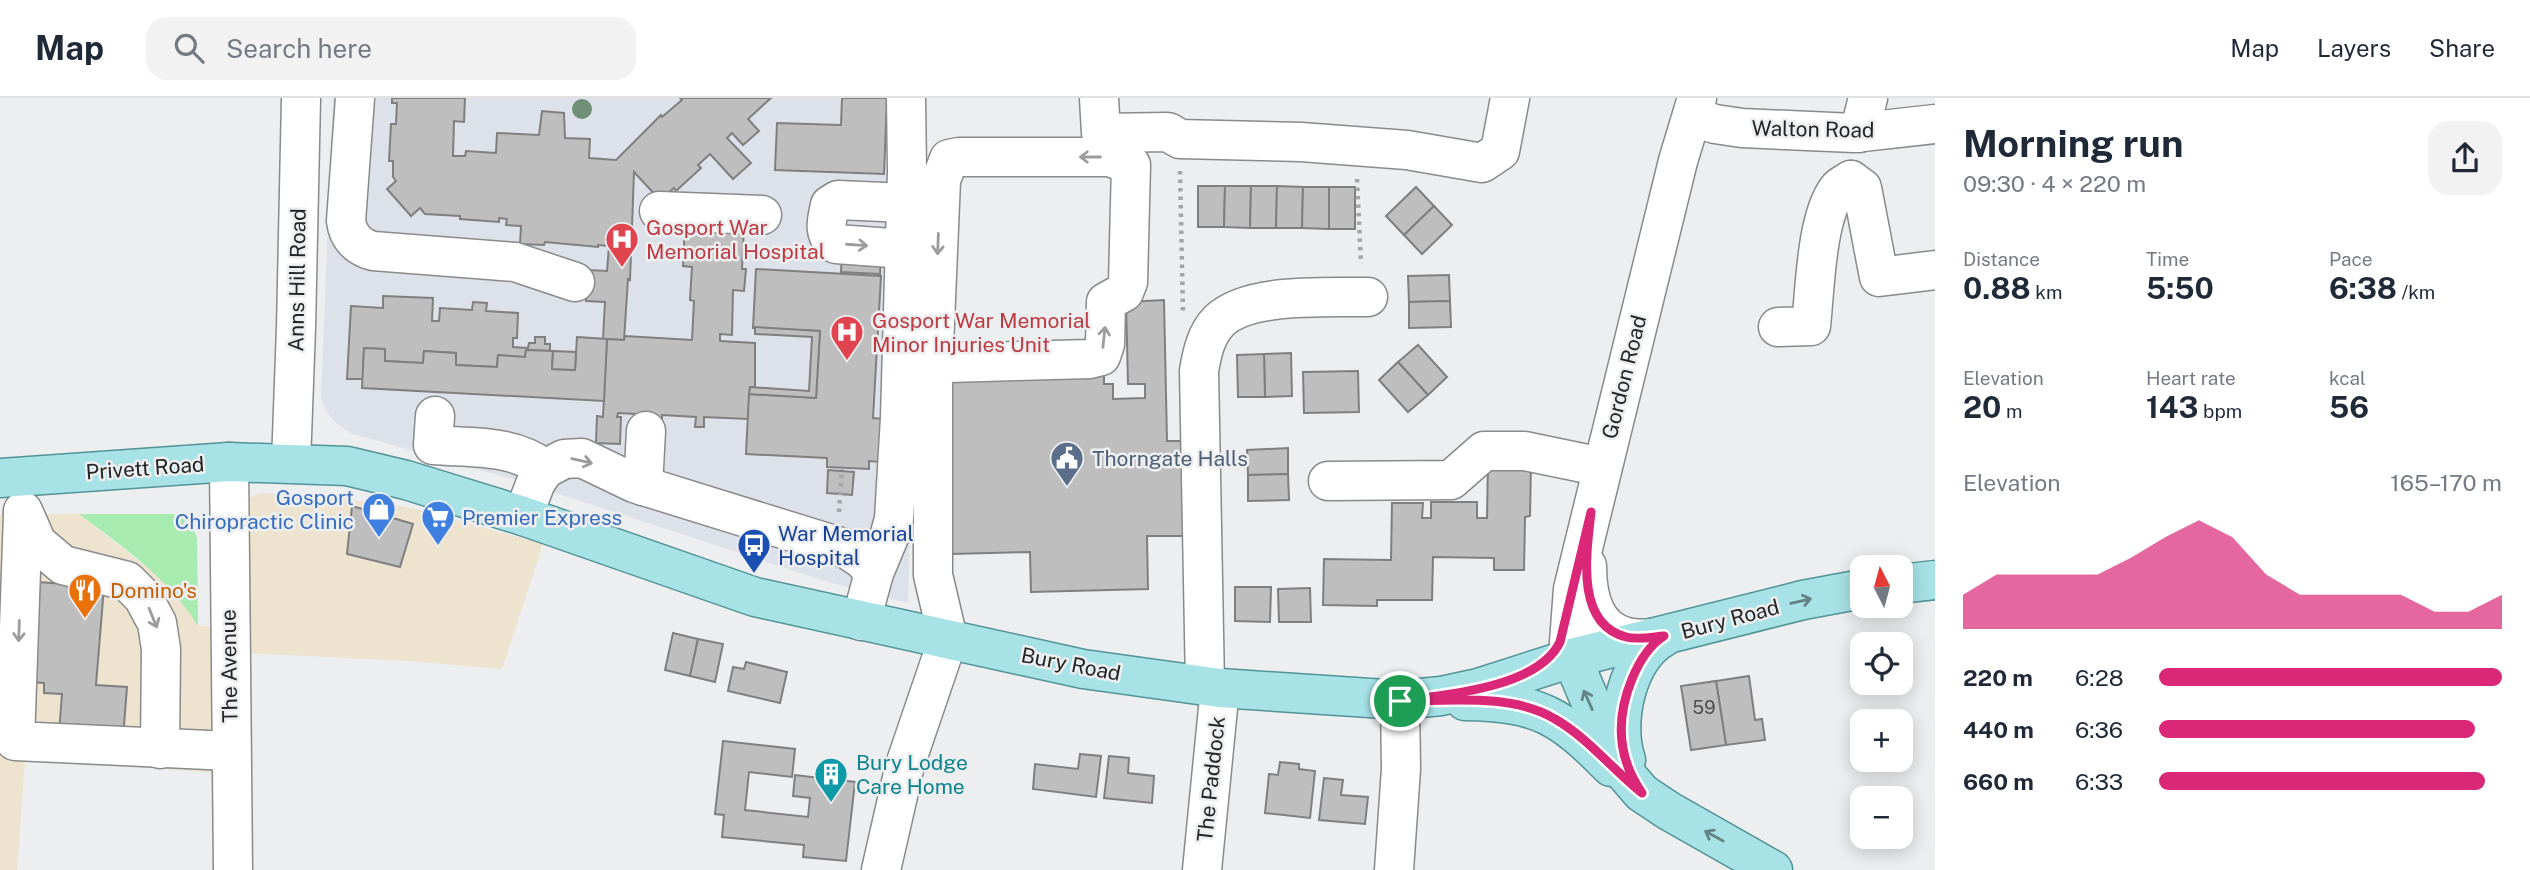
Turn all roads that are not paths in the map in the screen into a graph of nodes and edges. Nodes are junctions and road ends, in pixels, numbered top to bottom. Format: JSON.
{"nodes":[{"id":1,"x":301,"y":98,"type":"edge"},
{"id":2,"x":355,"y":98,"type":"edge"},
{"id":3,"x":906,"y":98,"type":"edge"},
{"id":4,"x":1099,"y":98,"type":"edge"},
{"id":5,"x":1510,"y":98,"type":"edge"},
{"id":6,"x":1694,"y":107,"type":"edge"},
{"id":7,"x":1860,"y":121,"type":"edge"},
{"id":8,"x":1935,"y":124,"type":"edge"},
{"id":9,"x":1851,"y":180,"type":"junction"},
{"id":10,"x":906,"y":187,"type":"junction"},
{"id":11,"x":659,"y":211,"type":"dead end"},
{"id":12,"x":762,"y":215,"type":"dead end"},
{"id":13,"x":905,"y":249,"type":"junction"},
{"id":14,"x":1935,"y":270,"type":"edge"},
{"id":15,"x":575,"y":282,"type":"dead end"},
{"id":16,"x":1365,"y":297,"type":"road end"},
{"id":17,"x":1778,"y":327,"type":"dead end"},
{"id":18,"x":933,"y":370,"type":"junction"},
{"id":19,"x":435,"y":416,"type":"dead end"},
{"id":20,"x":646,"y":432,"type":"dead end"},
{"id":21,"x":229,"y":462,"type":"junction"},
{"id":22,"x":291,"y":463,"type":"junction"},
{"id":23,"x":1602,"y":467,"type":"junction"},
{"id":24,"x":545,"y":469,"type":"junction"},
{"id":25,"x":1328,"y":481,"type":"dead end"},
{"id":26,"x":643,"y":486,"type":"junction"},
{"id":27,"x":15,"y":490,"type":"edge"},
{"id":28,"x":1591,"y":512,"type":"junction"},
{"id":29,"x":523,"y":516,"type":"junction"},
{"id":30,"x":874,"y":573,"type":"junction"},
{"id":31,"x":10,"y":579,"type":"edge"},
{"id":32,"x":1935,"y":580,"type":"edge"},
{"id":33,"x":1913,"y":583,"type":"edge"},
{"id":34,"x":1573,"y":589,"type":"junction"},
{"id":35,"x":1850,"y":591,"type":"edge"},
{"id":36,"x":861,"y":621,"type":"junction"},
{"id":37,"x":1664,"y":636,"type":"junction"},
{"id":38,"x":948,"y":639,"type":"junction"},
{"id":39,"x":1572,"y":658,"type":"junction"},
{"id":40,"x":1520,"y":675,"type":"junction"},
{"id":41,"x":1212,"y":686,"type":"junction"},
{"id":42,"x":8,"y":697,"type":"edge"},
{"id":43,"x":1400,"y":701,"type":"junction"},
{"id":44,"x":160,"y":749,"type":"junction"},
{"id":45,"x":230,"y":751,"type":"junction"},
{"id":46,"x":1642,"y":793,"type":"junction"},
{"id":47,"x":233,"y":870,"type":"edge"},
{"id":48,"x":881,"y":870,"type":"edge"},
{"id":49,"x":1202,"y":870,"type":"edge"},
{"id":50,"x":1394,"y":870,"type":"edge"},
{"id":51,"x":1773,"y":870,"type":"edge"}],
"edges":[{"from":1,"to":22,"type":"street","name":"Anns Hill Road"},
{"from":2,"to":15,"type":"street"},
{"from":3,"to":10,"type":"street"},
{"from":4,"to":5,"type":"street"},
{"from":6,"to":7,"type":"street","name":"Walton Road"},
{"from":6,"to":23,"type":"street","name":"Gordon Road"},
{"from":7,"to":8,"type":"street","name":"Walton Road"},
{"from":7,"to":9,"type":"street"},
{"from":9,"to":14,"type":"street"},
{"from":9,"to":17,"type":"street"},
{"from":10,"to":13,"type":"street"},
{"from":10,"to":13,"type":"street","one_way":true},
{"from":11,"to":12,"type":"street"},
{"from":13,"to":30,"type":"street"},
{"from":16,"to":41,"type":"street","name":"The Paddock"},
{"from":18,"to":18,"type":"street","one_way":true},
{"from":18,"to":38,"type":"street"},
{"from":19,"to":24,"type":"street"},
{"from":20,"to":26,"type":"street"},
{"from":21,"to":22,"type":"main road","name":"Privett Road"},
{"from":21,"to":27,"type":"main road","name":"Privett Road"},
{"from":21,"to":45,"type":"street","name":"The Avenue"},
{"from":22,"to":29,"type":"main road","name":"Bury Road"},
{"from":23,"to":25,"type":"street"},
{"from":23,"to":28,"type":"street","name":"Gordon Road"},
{"from":24,"to":26,"type":"street","one_way":true},
{"from":24,"to":29,"type":"street"},
{"from":26,"to":30,"type":"street"},
{"from":27,"to":31,"type":"street"},
{"from":27,"to":44,"type":"street","one_way":true},
{"from":28,"to":34,"type":"street","name":"Gordon Road"},
{"from":28,"to":37,"type":"street"},
{"from":29,"to":36,"type":"main road","name":"Bury Road"},
{"from":30,"to":36,"type":"street"},
{"from":31,"to":42,"type":"street","one_way":true},
{"from":32,"to":33,"type":"main road"},
{"from":34,"to":39,"type":"street","name":"Gordon Road"},
{"from":34,"to":40,"type":"street"},
{"from":37,"to":35,"type":"main road","name":"Bury Road","one_way":true},
{"from":36,"to":38,"type":"main road","name":"Bury Road"},
{"from":37,"to":39,"type":"main road","name":"Bury Road"},
{"from":37,"to":46,"type":"main road"},
{"from":38,"to":41,"type":"main road","name":"Bury Road"},
{"from":38,"to":48,"type":"street"},
{"from":39,"to":40,"type":"main road","name":"Bury Road"},
{"from":46,"to":39,"type":"main road","one_way":true},
{"from":40,"to":43,"type":"main road","name":"Bury Road"},
{"from":41,"to":43,"type":"main road","name":"Bury Road"},
{"from":41,"to":49,"type":"street","name":"The Paddock"},
{"from":42,"to":44,"type":"street"},
{"from":43,"to":46,"type":"main road"},
{"from":43,"to":50,"type":"street"},
{"from":44,"to":45,"type":"street"},
{"from":45,"to":47,"type":"street","name":"The Avenue"},
{"from":51,"to":46,"type":"main road","one_way":true}]}
